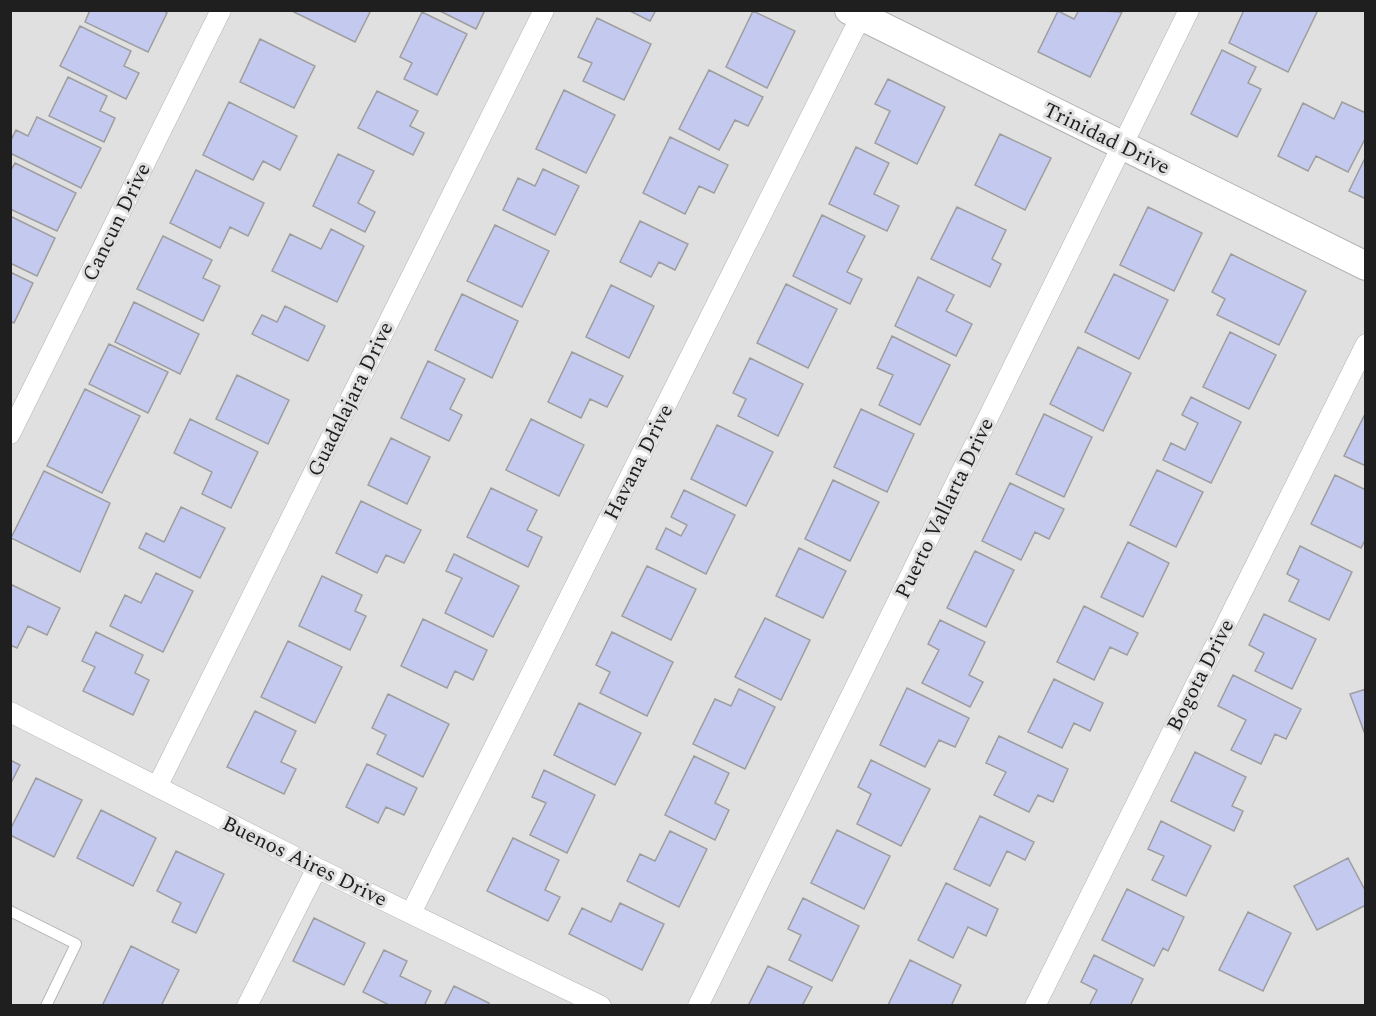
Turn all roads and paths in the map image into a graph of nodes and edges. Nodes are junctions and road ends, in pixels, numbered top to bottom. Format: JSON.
{"nodes":[{"id":1,"x":221,"y":10,"type":"edge"},
{"id":2,"x":544,"y":10,"type":"edge"},
{"id":3,"x":1189,"y":10,"type":"edge"},
{"id":4,"x":858,"y":12,"type":"edge"},
{"id":5,"x":1122,"y":146,"type":"junction"},
{"id":6,"x":1365,"y":266,"type":"edge"},
{"id":7,"x":1365,"y":344,"type":"edge"},
{"id":8,"x":10,"y":434,"type":"edge"},
{"id":9,"x":10,"y":712,"type":"edge"},
{"id":10,"x":157,"y":787,"type":"junction"},
{"id":11,"x":317,"y":868,"type":"junction"},
{"id":12,"x":10,"y":911,"type":"edge"},
{"id":13,"x":411,"y":913,"type":"junction"},
{"id":14,"x":46,"y":1005,"type":"edge"},
{"id":15,"x":248,"y":1005,"type":"edge"},
{"id":16,"x":601,"y":1005,"type":"edge"},
{"id":17,"x":698,"y":1005,"type":"edge"},
{"id":18,"x":1035,"y":1005,"type":"edge"}],
"edges":[{"from":1,"to":8,"type":"street","name":"Cancun Drive"},
{"from":2,"to":10,"type":"street","name":"Guadalajara Drive"},
{"from":3,"to":5,"type":"street","name":"Puerto Vallarta Drive"},
{"from":4,"to":5,"type":"street","name":"Trinidad Drive"},
{"from":4,"to":13,"type":"street","name":"Havana Drive"},
{"from":5,"to":6,"type":"street","name":"Trinidad Drive"},
{"from":5,"to":17,"type":"street","name":"Puerto Vallarta Drive"},
{"from":7,"to":18,"type":"street","name":"Bogota Drive"},
{"from":9,"to":10,"type":"street","name":"Buenos Aires Drive"},
{"from":10,"to":11,"type":"street","name":"Buenos Aires Drive"},
{"from":11,"to":13,"type":"street","name":"Buenos Aires Drive"},
{"from":11,"to":15,"type":"street"},
{"from":12,"to":14,"type":"lane"},
{"from":13,"to":16,"type":"street","name":"Buenos Aires Drive"}]}
